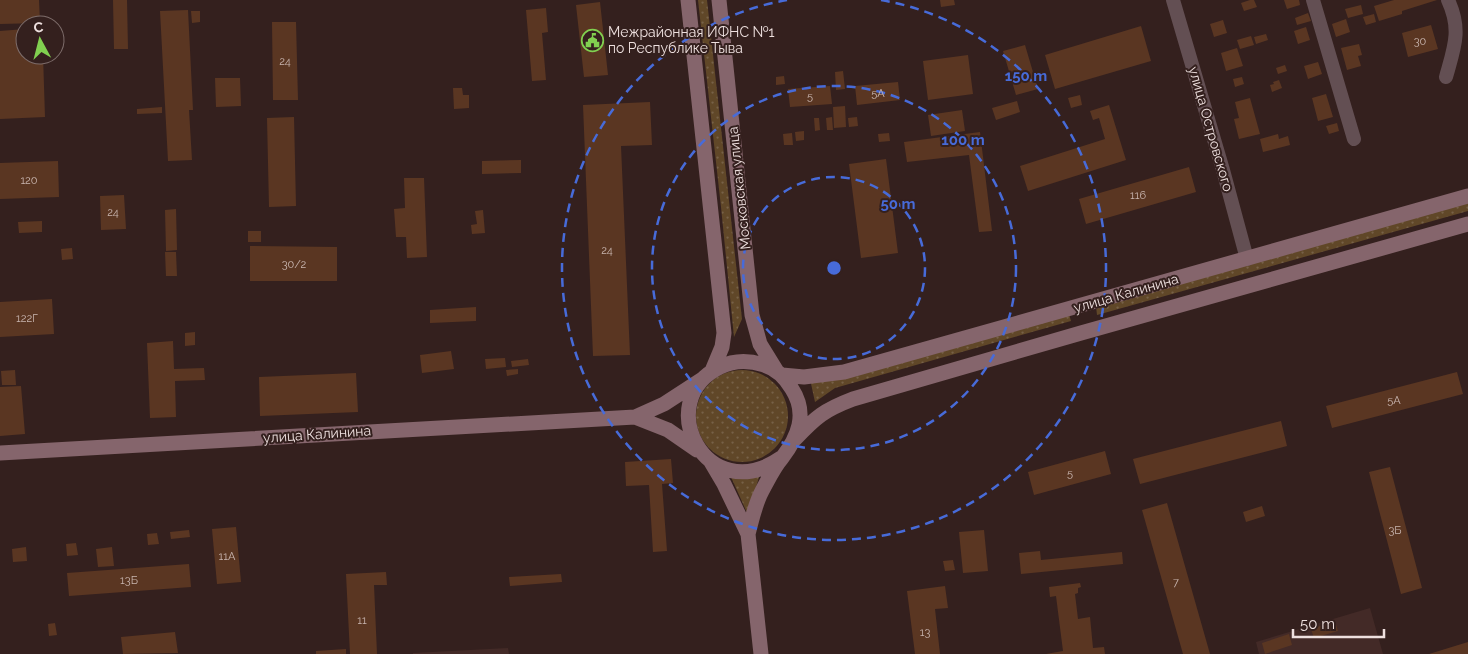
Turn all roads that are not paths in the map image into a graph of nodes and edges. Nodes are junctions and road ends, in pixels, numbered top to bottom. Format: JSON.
{"nodes":[{"id":1,"x":688,"y":0,"type":"edge"},
{"id":2,"x":719,"y":0,"type":"edge"},
{"id":3,"x":1173,"y":0,"type":"edge"},
{"id":4,"x":1312,"y":0,"type":"edge"},
{"id":5,"x":1448,"y":0,"type":"edge"},
{"id":6,"x":1446,"y":77,"type":"dead end"},
{"id":7,"x":1354,"y":139,"type":"dead end"},
{"id":8,"x":1468,"y":196,"type":"edge"},
{"id":9,"x":1468,"y":224,"type":"edge"},
{"id":10,"x":1247,"y":259,"type":"junction"},
{"id":11,"x":1073,"y":307,"type":"junction"},
{"id":12,"x":1081,"y":332,"type":"junction"},
{"id":13,"x":779,"y":373,"type":"junction"},
{"id":14,"x":708,"y":374,"type":"junction"},
{"id":15,"x":635,"y":417,"type":"junction"},
{"id":16,"x":795,"y":439,"type":"junction"},
{"id":17,"x":0,"y":453,"type":"edge"},
{"id":18,"x":707,"y":458,"type":"junction"},
{"id":19,"x":781,"y":458,"type":"junction"},
{"id":20,"x":748,"y":534,"type":"junction"},
{"id":21,"x":761,"y":654,"type":"edge"}],
"edges":[{"from":1,"to":14,"type":"main road"},
{"from":2,"to":13,"type":"main road","name":"Московская улица"},
{"from":3,"to":10,"type":"street","name":"улица Островского"},
{"from":4,"to":7,"type":"street"},
{"from":5,"to":6,"type":"street"},
{"from":8,"to":10,"type":"main road","name":"улица Калинина"},
{"from":9,"to":12,"type":"main road","name":"улица Калинина"},
{"from":10,"to":11,"type":"main road","name":"улица Калинина"},
{"from":11,"to":12,"type":"main road"},
{"from":11,"to":13,"type":"main road","name":"улица Калинина"},
{"from":12,"to":16,"type":"main road","name":"улица Калинина"},
{"from":13,"to":14,"type":"main road"},
{"from":13,"to":16,"type":"main road"},
{"from":14,"to":15,"type":"main road","name":"улица Калинина"},
{"from":14,"to":18,"type":"main road"},
{"from":15,"to":17,"type":"main road","name":"улица Калинина"},
{"from":15,"to":18,"type":"main road","name":"улица Калинина"},
{"from":16,"to":19,"type":"main road"},
{"from":18,"to":19,"type":"main road"},
{"from":18,"to":20,"type":"main road"},
{"from":19,"to":20,"type":"main road"},
{"from":20,"to":21,"type":"main road"}]}
